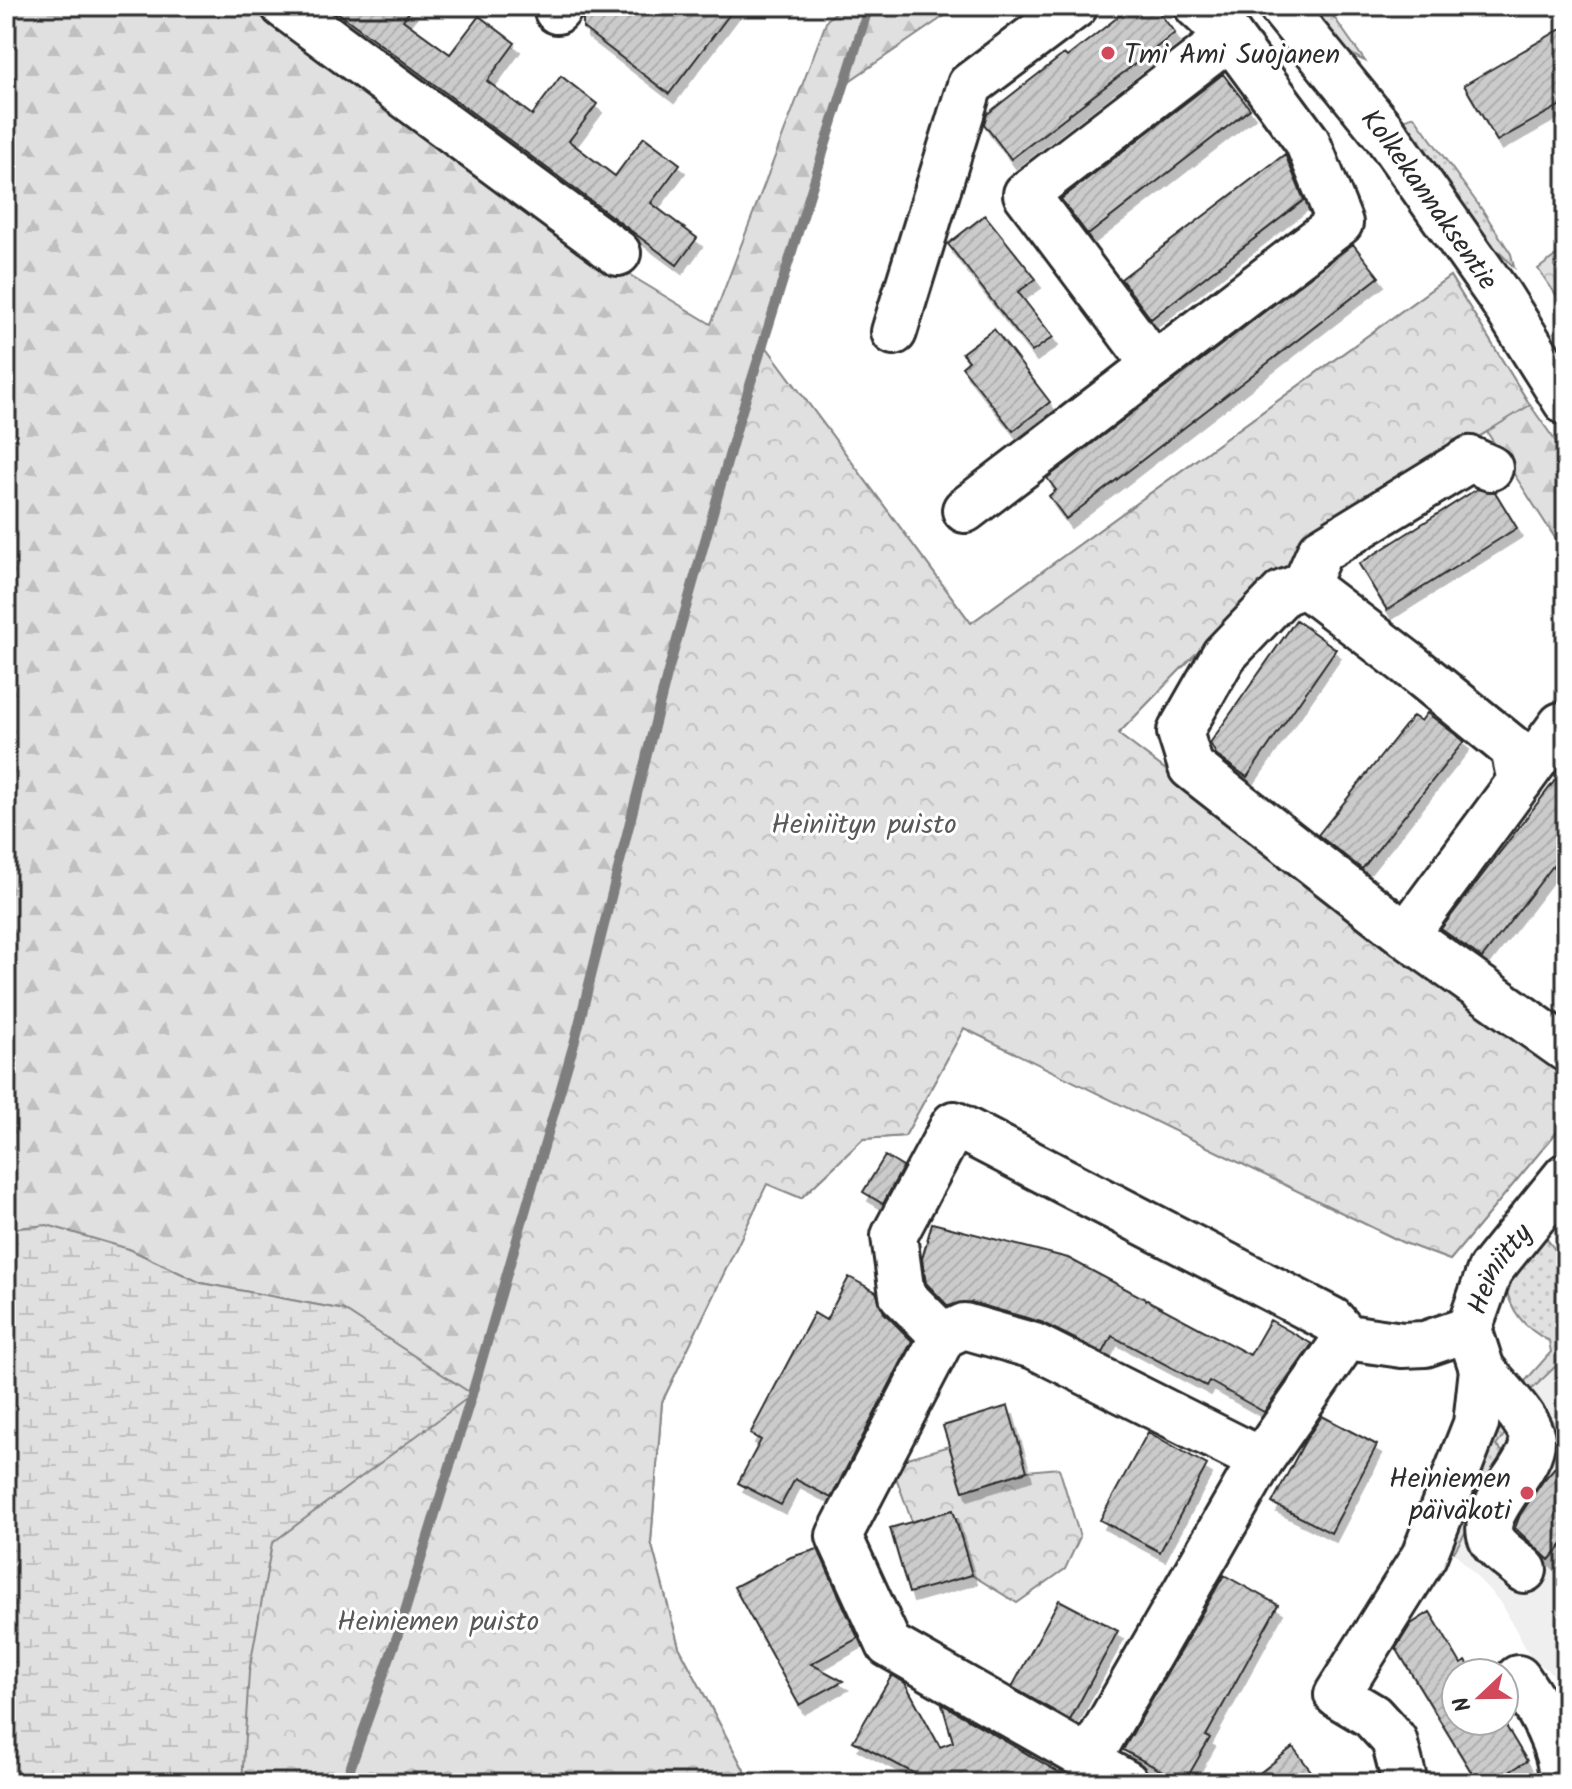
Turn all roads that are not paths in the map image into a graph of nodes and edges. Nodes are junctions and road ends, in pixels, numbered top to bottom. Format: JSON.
{"nodes":[{"id":1,"x":284,"y":6,"type":"edge"},
{"id":2,"x":1075,"y":6,"type":"edge"},
{"id":3,"x":1197,"y":6,"type":"edge"},
{"id":4,"x":1281,"y":6,"type":"edge"},
{"id":5,"x":1230,"y":37,"type":"junction"},
{"id":6,"x":618,"y":253,"type":"dead end"},
{"id":7,"x":894,"y":332,"type":"dead end"},
{"id":8,"x":1154,"y":365,"type":"junction"},
{"id":9,"x":1566,"y":402,"type":"edge"},
{"id":10,"x":1490,"y":468,"type":"dead end"},
{"id":11,"x":965,"y":510,"type":"dead end"},
{"id":12,"x":1305,"y":585,"type":"junction"},
{"id":13,"x":1566,"y":724,"type":"edge"},
{"id":14,"x":1520,"y":781,"type":"junction"},
{"id":15,"x":1406,"y":935,"type":"junction"},
{"id":16,"x":1563,"y":1041,"type":"edge"},
{"id":17,"x":1566,"y":1176,"type":"edge"},
{"id":18,"x":943,"y":1336,"type":"junction"},
{"id":19,"x":1347,"y":1337,"type":"junction"},
{"id":20,"x":1475,"y":1349,"type":"junction"},
{"id":21,"x":1261,"y":1460,"type":"junction"},
{"id":22,"x":1524,"y":1570,"type":"dead end"},
{"id":23,"x":1520,"y":1681,"type":"edge"},
{"id":24,"x":1089,"y":1759,"type":"junction"},
{"id":25,"x":1126,"y":1783,"type":"edge"},
{"id":26,"x":1405,"y":1783,"type":"edge"},
{"id":27,"x":1562,"y":1783,"type":"edge"}],
"edges":[{"from":1,"to":6,"type":"main road"},
{"from":2,"to":7,"type":"main road"},
{"from":3,"to":5,"type":"main road"},
{"from":4,"to":9,"type":"main road","name":"Kolkekannaksentie"},
{"from":5,"to":8,"type":"main road"},
{"from":5,"to":8,"type":"main road"},
{"from":8,"to":11,"type":"main road"},
{"from":10,"to":12,"type":"main road"},
{"from":12,"to":14,"type":"main road"},
{"from":12,"to":15,"type":"main road"},
{"from":13,"to":14,"type":"main road"},
{"from":14,"to":15,"type":"main road"},
{"from":15,"to":16,"type":"main road"},
{"from":17,"to":20,"type":"main road","name":"Heiniitty"},
{"from":18,"to":19,"type":"main road"},
{"from":18,"to":21,"type":"main road"},
{"from":18,"to":24,"type":"main road"},
{"from":19,"to":20,"type":"main road"},
{"from":19,"to":21,"type":"main road"},
{"from":20,"to":22,"type":"main road"},
{"from":20,"to":26,"type":"main road","name":"Heiniitty"},
{"from":21,"to":24,"type":"main road"},
{"from":23,"to":27,"type":"main road"},
{"from":24,"to":25,"type":"main road"}]}
